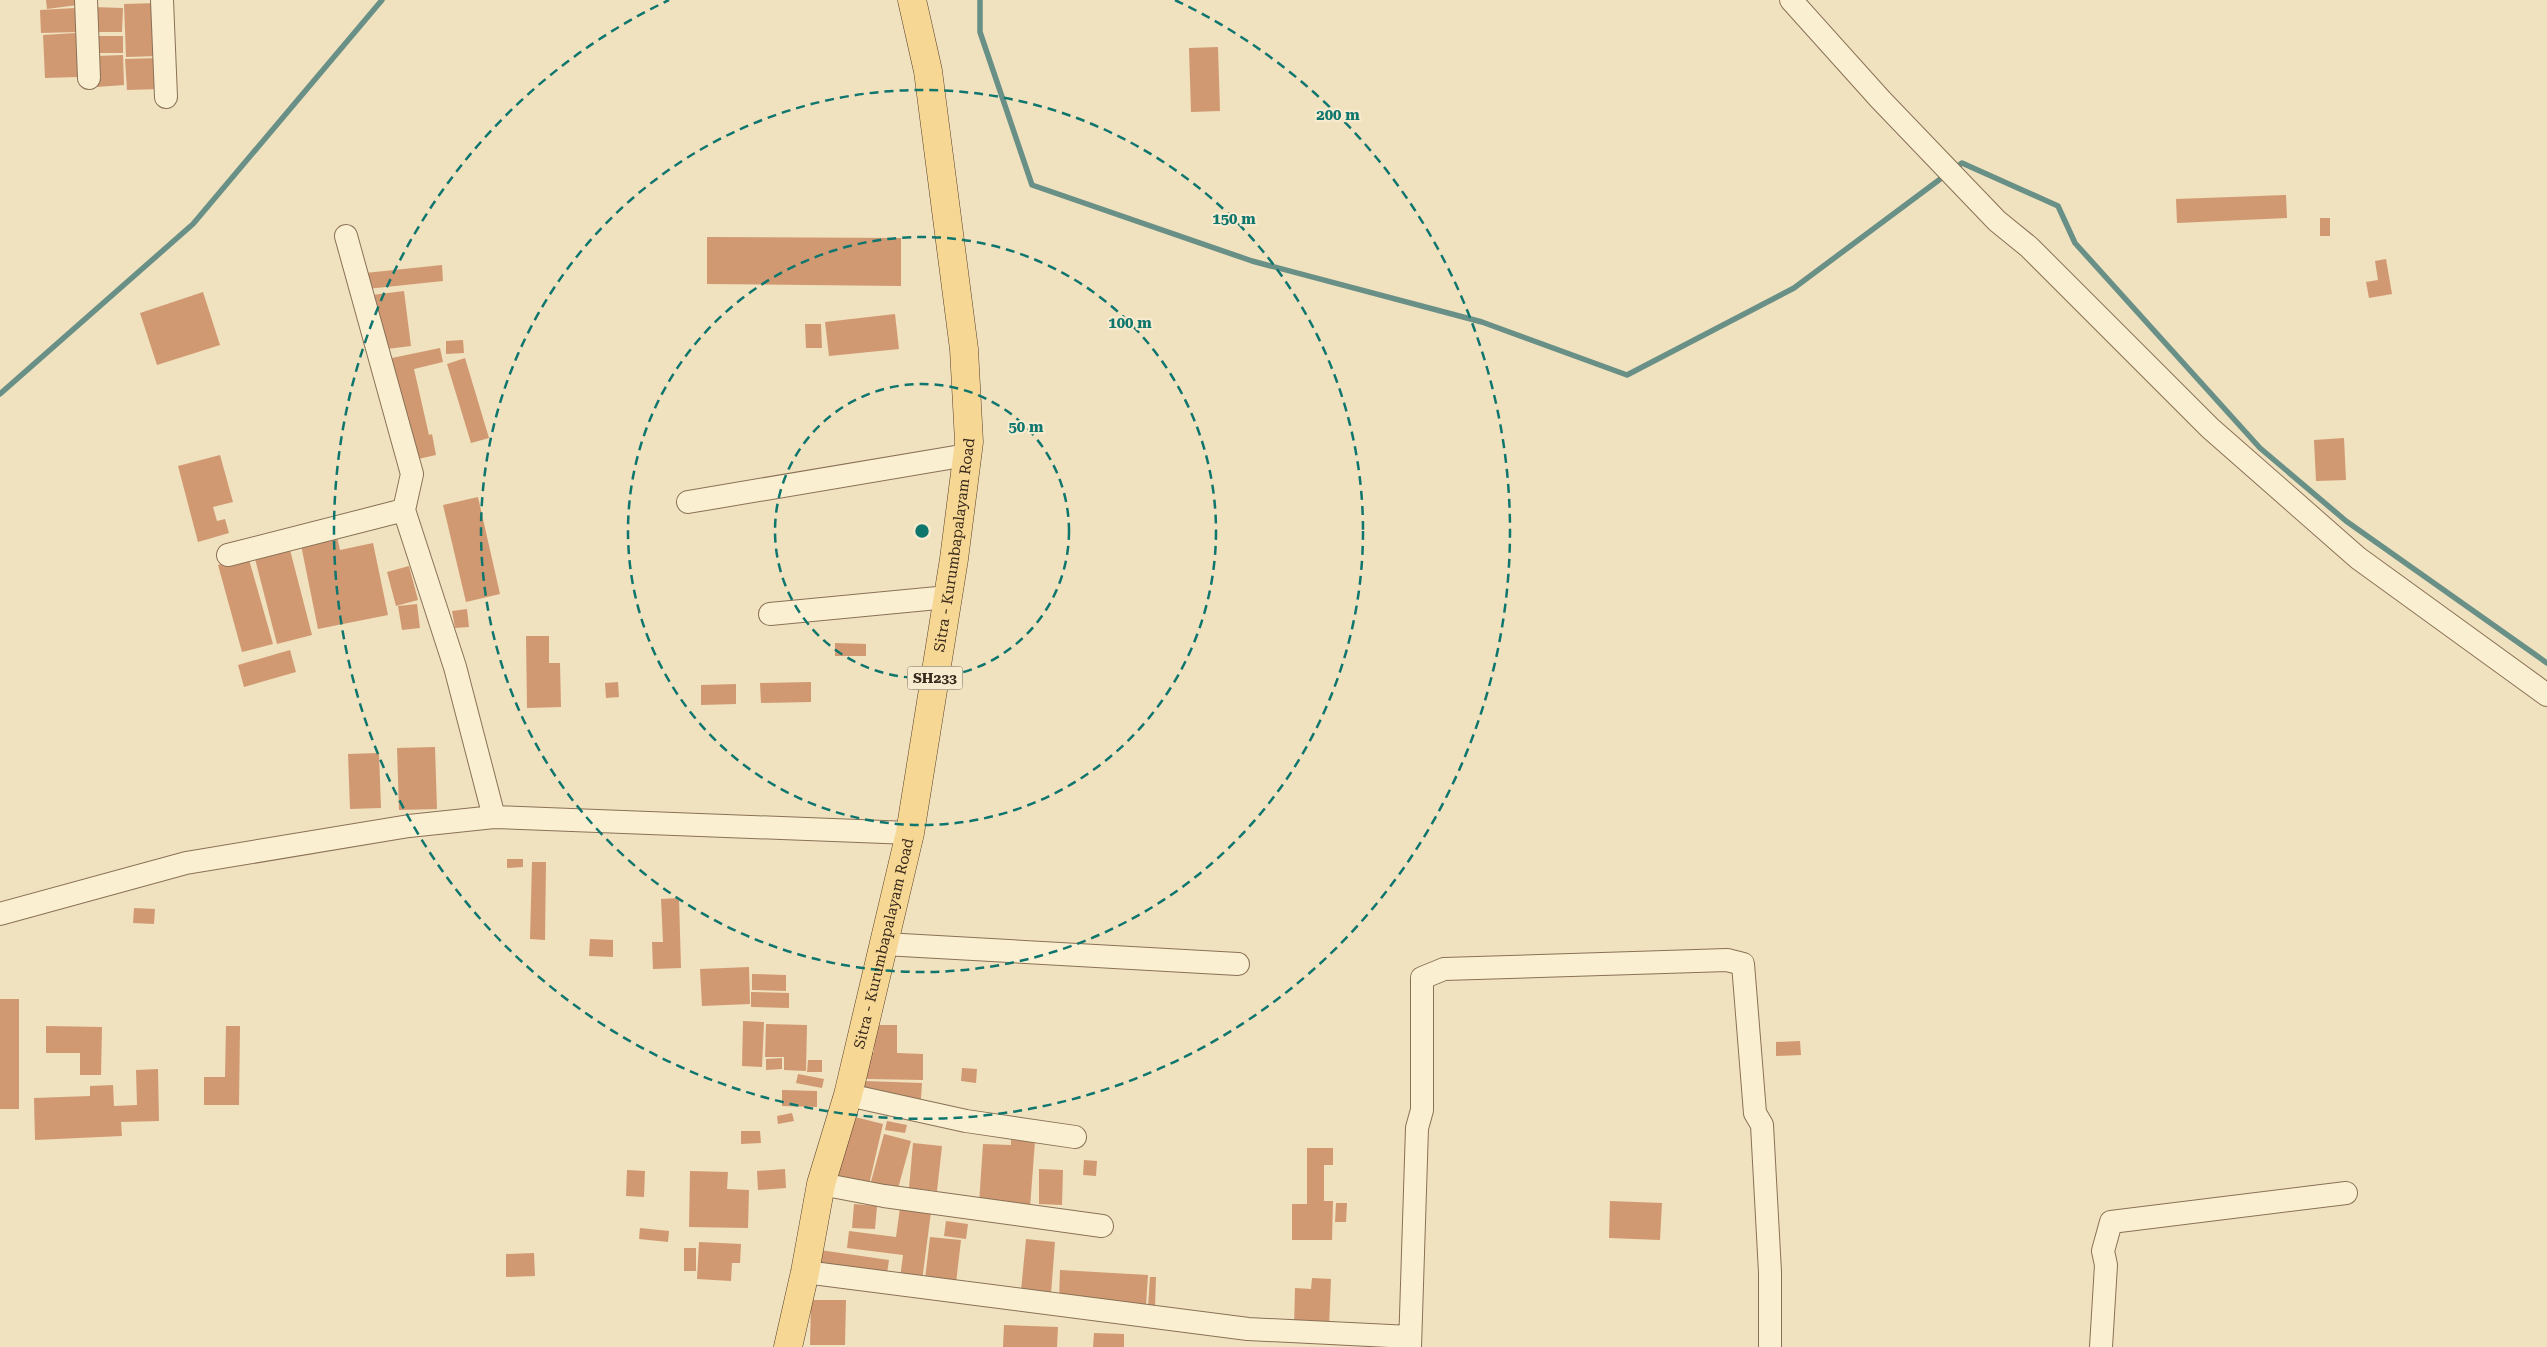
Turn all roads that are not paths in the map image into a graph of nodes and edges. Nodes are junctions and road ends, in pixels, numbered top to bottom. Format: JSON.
{"nodes":[{"id":1,"x":86,"y":0,"type":"edge"},
{"id":2,"x":162,"y":0,"type":"edge"},
{"id":3,"x":912,"y":0,"type":"edge"},
{"id":4,"x":1791,"y":0,"type":"edge"},
{"id":5,"x":89,"y":78,"type":"dead end"},
{"id":6,"x":166,"y":97,"type":"dead end"},
{"id":7,"x":346,"y":236,"type":"dead end"},
{"id":8,"x":967,"y":455,"type":"junction"},
{"id":9,"x":688,"y":502,"type":"dead end"},
{"id":10,"x":404,"y":510,"type":"junction"},
{"id":11,"x":228,"y":555,"type":"dead end"},
{"id":12,"x":948,"y":597,"type":"junction"},
{"id":13,"x":770,"y":614,"type":"dead end"},
{"id":14,"x":2547,"y":695,"type":"edge"},
{"id":15,"x":494,"y":817,"type":"junction"},
{"id":16,"x":910,"y":833,"type":"junction"},
{"id":17,"x":0,"y":914,"type":"edge"},
{"id":18,"x":884,"y":944,"type":"junction"},
{"id":19,"x":1238,"y":964,"type":"dead end"},
{"id":20,"x":848,"y":1095,"type":"junction"},
{"id":21,"x":1075,"y":1137,"type":"dead end"},
{"id":22,"x":821,"y":1184,"type":"junction"},
{"id":23,"x":2346,"y":1193,"type":"dead end"},
{"id":24,"x":1102,"y":1226,"type":"dead end"},
{"id":25,"x":805,"y":1272,"type":"junction"},
{"id":26,"x":1410,"y":1342,"type":"edge"},
{"id":27,"x":788,"y":1347,"type":"edge"},
{"id":28,"x":1770,"y":1347,"type":"edge"},
{"id":29,"x":2101,"y":1347,"type":"edge"}],
"edges":[{"from":1,"to":5,"type":"street"},
{"from":2,"to":6,"type":"street"},
{"from":3,"to":8,"type":"main road","name":"Sitra - Kurumbapalayam Road","number":"SH233"},
{"from":4,"to":14,"type":"street"},
{"from":7,"to":10,"type":"street"},
{"from":8,"to":9,"type":"street"},
{"from":8,"to":12,"type":"main road","name":"Sitra - Kurumbapalayam Road","number":"SH233"},
{"from":10,"to":11,"type":"street"},
{"from":10,"to":15,"type":"street"},
{"from":12,"to":13,"type":"street"},
{"from":12,"to":16,"type":"main road","name":"Sitra - Kurumbapalayam Road","number":"SH233"},
{"from":15,"to":16,"type":"street"},
{"from":15,"to":17,"type":"street"},
{"from":16,"to":18,"type":"main road","name":"Sitra - Kurumbapalayam Road","number":"SH233"},
{"from":18,"to":19,"type":"street"},
{"from":18,"to":20,"type":"main road","name":"Sitra - Kurumbapalayam Road","number":"SH233"},
{"from":20,"to":21,"type":"street"},
{"from":20,"to":22,"type":"main road","name":"Sitra - Kurumbapalayam Road","number":"SH233"},
{"from":22,"to":24,"type":"street"},
{"from":22,"to":25,"type":"main road","name":"Sitra - Kurumbapalayam Road","number":"SH233"},
{"from":23,"to":29,"type":"street"},
{"from":25,"to":26,"type":"street"},
{"from":25,"to":27,"type":"main road","name":"Sitra - Kurumbapalayam Road","number":"SH233"},
{"from":26,"to":28,"type":"street"}]}
